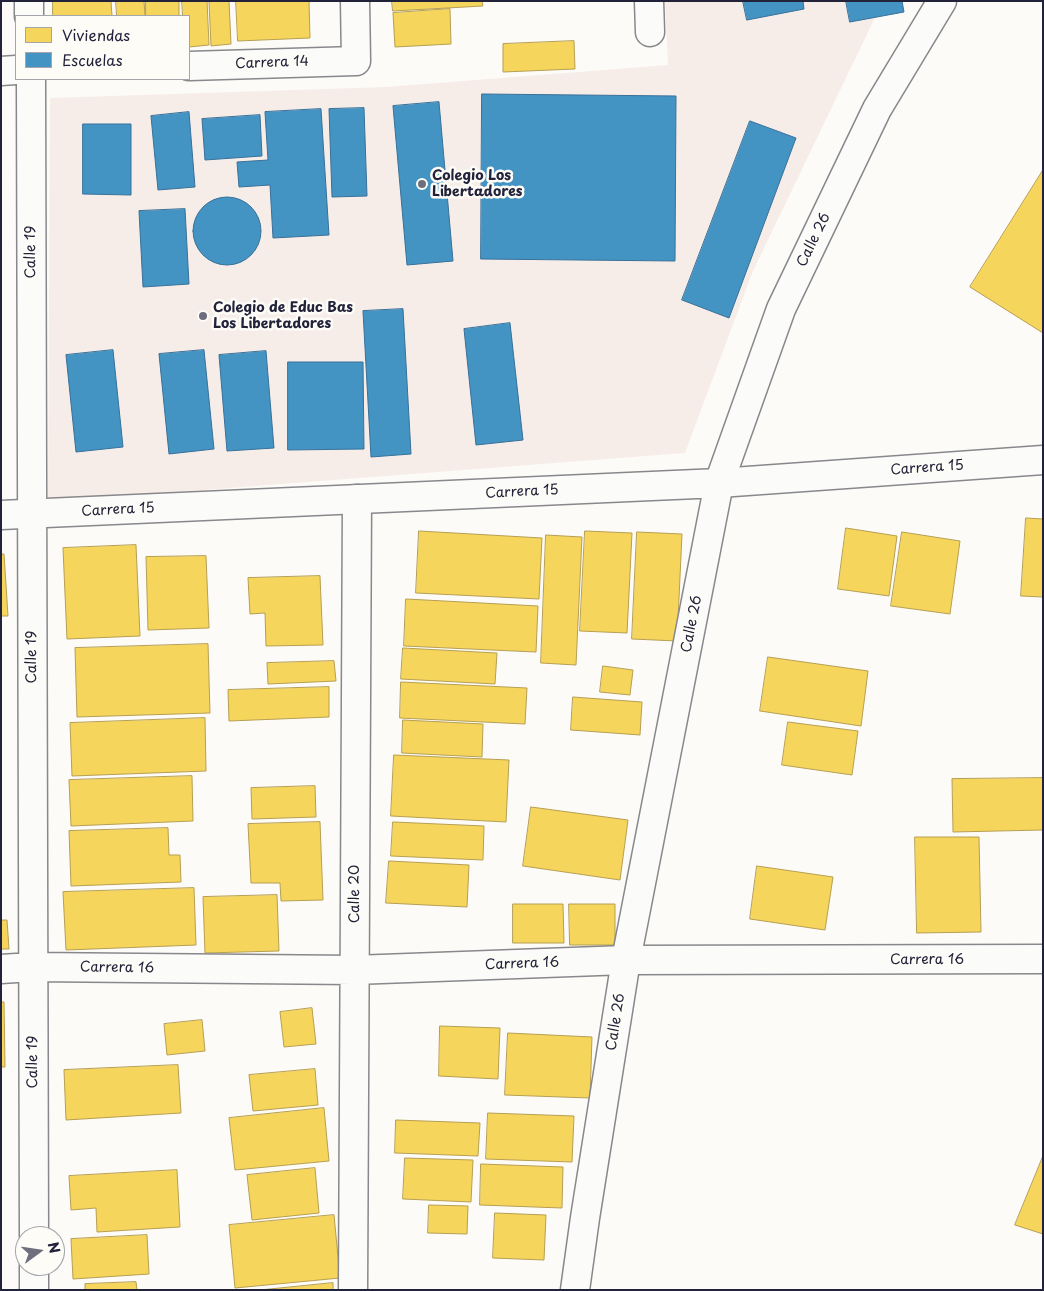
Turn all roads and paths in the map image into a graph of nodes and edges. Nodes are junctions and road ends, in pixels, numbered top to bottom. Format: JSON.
{"nodes":[{"id":1,"x":29,"y":1,"type":"edge"},
{"id":2,"x":355,"y":1,"type":"edge"},
{"id":3,"x":649,"y":1,"type":"edge"},
{"id":4,"x":942,"y":1,"type":"edge"},
{"id":5,"x":30,"y":15,"type":"edge"},
{"id":6,"x":650,"y":32,"type":"dead end"},
{"id":7,"x":190,"y":66,"type":"edge"},
{"id":8,"x":15,"y":70,"type":"edge"},
{"id":9,"x":1,"y":71,"type":"edge"},
{"id":10,"x":31,"y":80,"type":"edge"},
{"id":11,"x":1043,"y":460,"type":"edge"},
{"id":12,"x":719,"y":483,"type":"junction"},
{"id":13,"x":357,"y":499,"type":"junction"},
{"id":14,"x":31,"y":514,"type":"junction"},
{"id":15,"x":1,"y":515,"type":"edge"},
{"id":16,"x":626,"y":960,"type":"junction"},
{"id":17,"x":1043,"y":960,"type":"edge"},
{"id":18,"x":32,"y":967,"type":"junction"},
{"id":19,"x":1,"y":969,"type":"edge"},
{"id":20,"x":354,"y":970,"type":"junction"},
{"id":21,"x":34,"y":1226,"type":"edge"},
{"id":22,"x":34,"y":1276,"type":"edge"},
{"id":23,"x":34,"y":1290,"type":"edge"},
{"id":24,"x":353,"y":1290,"type":"edge"},
{"id":25,"x":575,"y":1290,"type":"edge"}],
"edges":[{"from":1,"to":5,"type":"street"},
{"from":2,"to":7,"type":"street","name":"Carrera 14"},
{"from":3,"to":6,"type":"street"},
{"from":4,"to":12,"type":"street","name":"Calle 26"},
{"from":8,"to":9,"type":"street"},
{"from":10,"to":14,"type":"street","name":"Calle 19"},
{"from":11,"to":12,"type":"street","name":"Carrera 15"},
{"from":12,"to":13,"type":"street","name":"Carrera 15"},
{"from":12,"to":16,"type":"street","name":"Calle 26"},
{"from":13,"to":14,"type":"street","name":"Carrera 15"},
{"from":13,"to":20,"type":"street","name":"Calle 20"},
{"from":14,"to":15,"type":"street","name":"Carrera 15"},
{"from":14,"to":18,"type":"street","name":"Calle 19"},
{"from":16,"to":17,"type":"street","name":"Carrera 16"},
{"from":16,"to":20,"type":"street","name":"Carrera 16"},
{"from":16,"to":25,"type":"street","name":"Calle 26"},
{"from":18,"to":19,"type":"street","name":"Carrera 16"},
{"from":18,"to":20,"type":"street","name":"Carrera 16"},
{"from":18,"to":21,"type":"street","name":"Calle 19"},
{"from":20,"to":24,"type":"street","name":"Calle 20"},
{"from":22,"to":23,"type":"street"}]}
